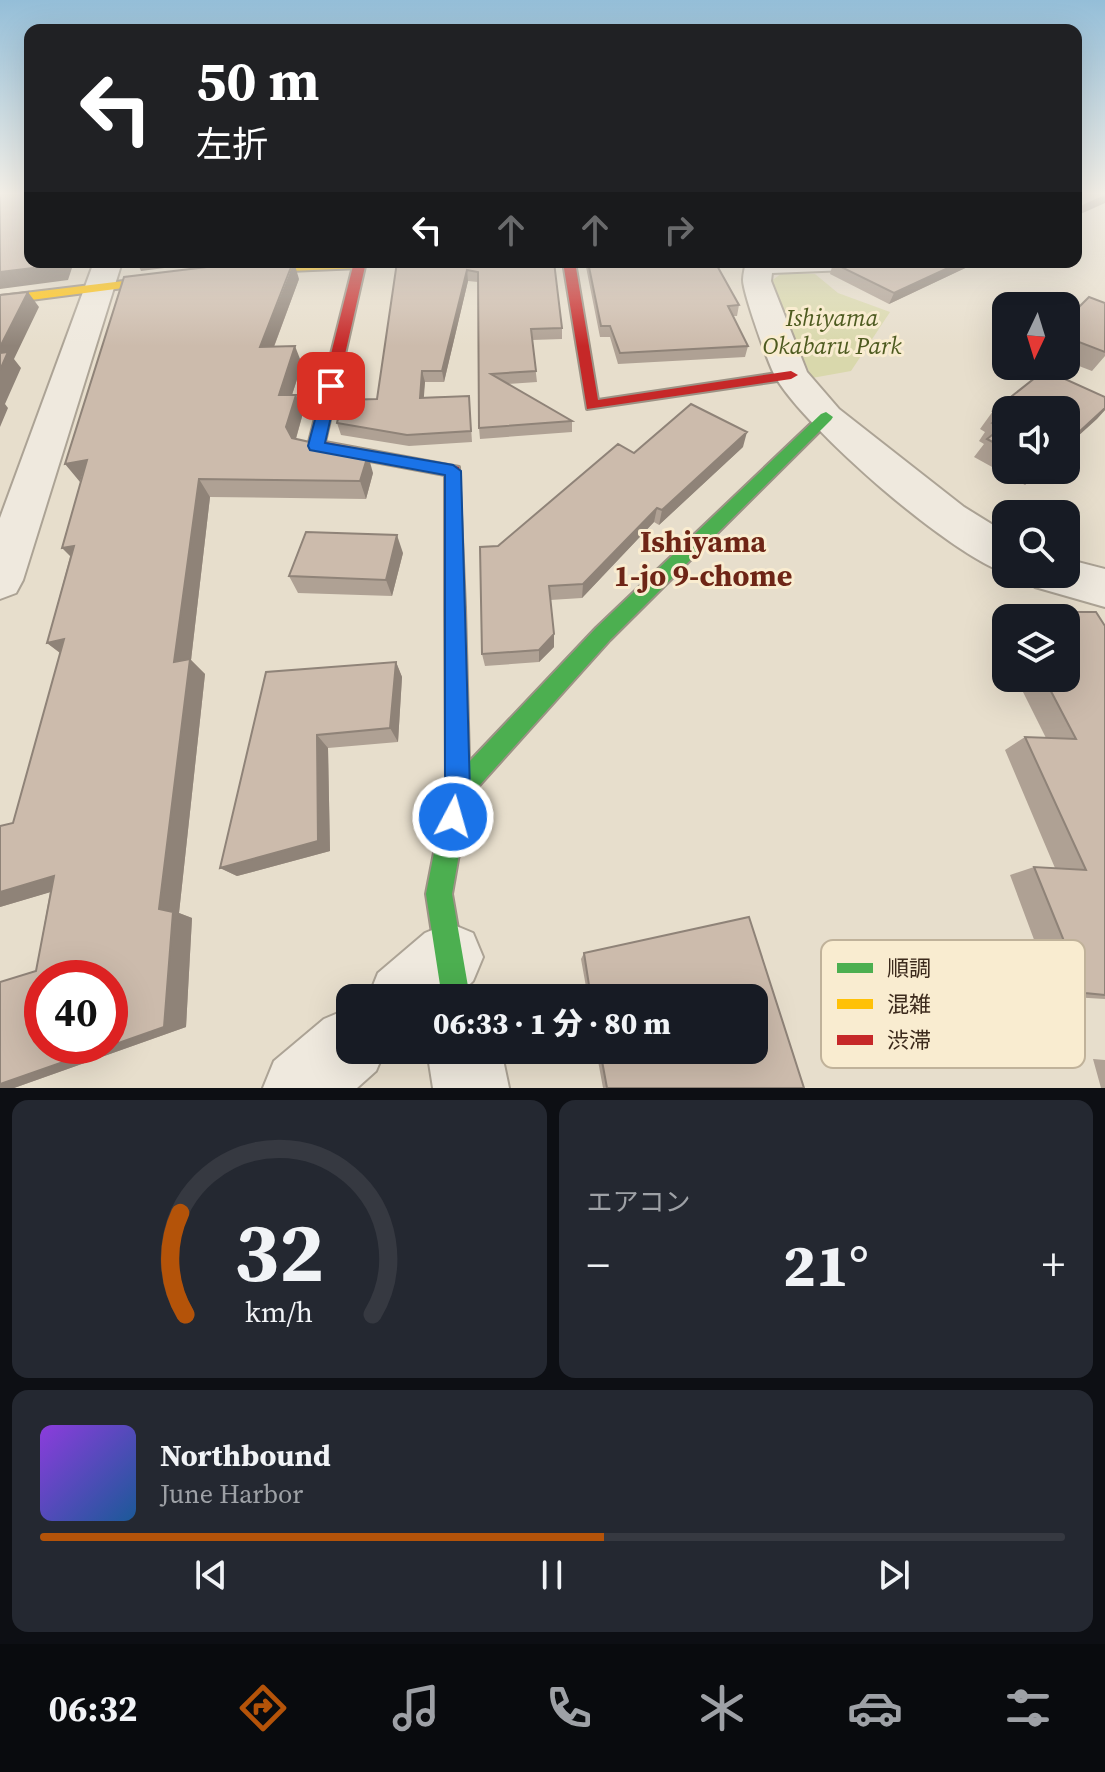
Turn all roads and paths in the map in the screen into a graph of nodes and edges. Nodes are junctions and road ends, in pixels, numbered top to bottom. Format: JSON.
{"nodes":[{"id":1,"x":274,"y":268,"type":"edge"},
{"id":2,"x":359,"y":268,"type":"edge"},
{"id":3,"x":570,"y":268,"type":"edge"},
{"id":4,"x":759,"y":268,"type":"edge"},
{"id":5,"x":105,"y":274,"type":"edge"},
{"id":6,"x":0,"y":300,"type":"edge"},
{"id":7,"x":791,"y":375,"type":"junction"},
{"id":8,"x":826,"y":417,"type":"junction"},
{"id":9,"x":992,"y":546,"type":"edge"},
{"id":10,"x":0,"y":580,"type":"edge"},
{"id":11,"x":1080,"y":582,"type":"edge"},
{"id":12,"x":1105,"y":588,"type":"edge"},
{"id":13,"x":458,"y":791,"type":"junction"},
{"id":14,"x":436,"y":984,"type":"edge"},
{"id":15,"x":336,"y":1057,"type":"edge"},
{"id":16,"x":467,"y":1064,"type":"edge"},
{"id":17,"x":301,"y":1088,"type":"edge"},
{"id":18,"x":471,"y":1088,"type":"edge"}],
"edges":[{"from":1,"to":5,"type":"street"},
{"from":2,"to":13,"type":"street"},
{"from":3,"to":7,"type":"street"},
{"from":4,"to":7,"type":"street"},
{"from":5,"to":6,"type":"street"},
{"from":5,"to":10,"type":"street"},
{"from":7,"to":8,"type":"street"},
{"from":8,"to":9,"type":"street"},
{"from":8,"to":13,"type":"street"},
{"from":11,"to":12,"type":"street"},
{"from":13,"to":14,"type":"street"},
{"from":15,"to":17,"type":"street"},
{"from":16,"to":18,"type":"street"}]}
